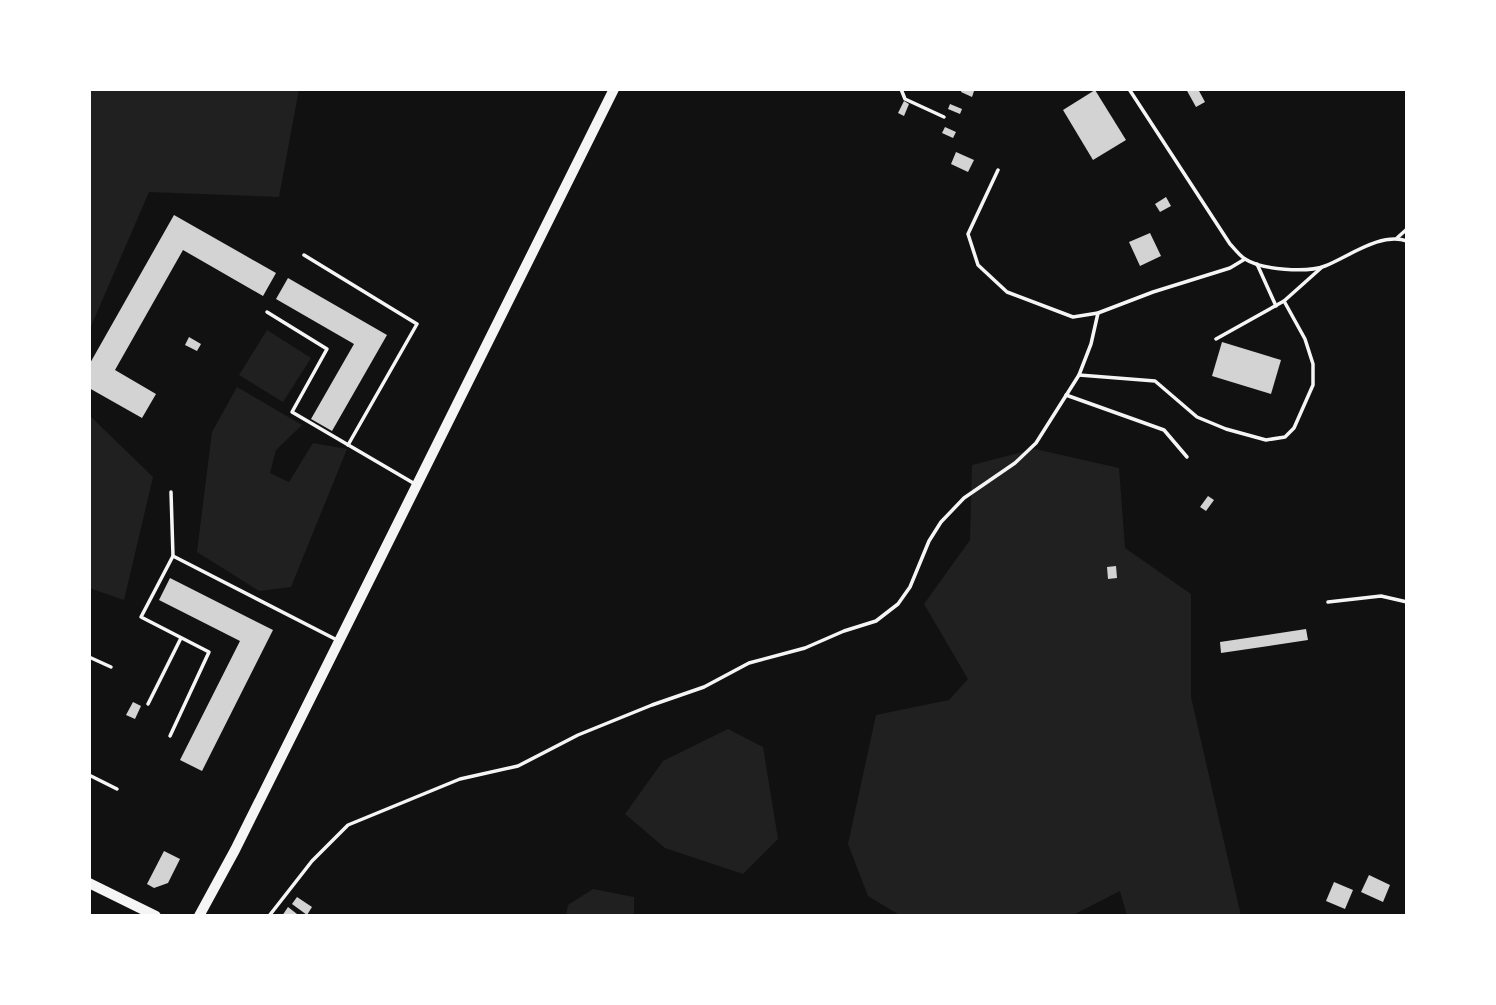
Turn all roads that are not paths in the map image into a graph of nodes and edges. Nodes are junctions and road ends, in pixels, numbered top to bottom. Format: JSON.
{"nodes":[{"id":1,"x":614,"y":89,"type":"edge"},
{"id":2,"x":901,"y":89,"type":"edge"},
{"id":3,"x":1129,"y":89,"type":"edge"},
{"id":4,"x":944,"y":117,"type":"dead end"},
{"id":5,"x":998,"y":170,"type":"dead end"},
{"id":6,"x":1407,"y":229,"type":"edge"},
{"id":7,"x":1397,"y":238,"type":"junction"},
{"id":8,"x":1407,"y":241,"type":"edge"},
{"id":9,"x":304,"y":255,"type":"dead end"},
{"id":10,"x":1245,"y":259,"type":"junction"},
{"id":11,"x":1258,"y":264,"type":"junction"},
{"id":12,"x":1322,"y":268,"type":"junction"},
{"id":13,"x":1284,"y":301,"type":"junction"},
{"id":14,"x":1276,"y":306,"type":"junction"},
{"id":15,"x":267,"y":312,"type":"dead end"},
{"id":16,"x":1098,"y":313,"type":"junction"},
{"id":17,"x":1216,"y":339,"type":"dead end"},
{"id":18,"x":1079,"y":375,"type":"junction"},
{"id":19,"x":1066,"y":395,"type":"junction"},
{"id":20,"x":348,"y":445,"type":"junction"},
{"id":21,"x":1187,"y":457,"type":"dead end"},
{"id":22,"x":417,"y":485,"type":"junction"},
{"id":23,"x":171,"y":492,"type":"dead end"},
{"id":24,"x":173,"y":556,"type":"junction"},
{"id":25,"x":1328,"y":602,"type":"dead end"},
{"id":26,"x":1407,"y":602,"type":"edge"},
{"id":27,"x":181,"y":638,"type":"junction"},
{"id":28,"x":339,"y":641,"type":"junction"},
{"id":29,"x":89,"y":657,"type":"edge"},
{"id":30,"x":111,"y":667,"type":"dead end"},
{"id":31,"x":148,"y":704,"type":"dead end"},
{"id":32,"x":170,"y":736,"type":"dead end"},
{"id":33,"x":89,"y":775,"type":"edge"},
{"id":34,"x":117,"y":789,"type":"dead end"},
{"id":35,"x":89,"y":883,"type":"edge"},
{"id":36,"x":156,"y":916,"type":"edge"},
{"id":37,"x":199,"y":916,"type":"edge"},
{"id":38,"x":270,"y":916,"type":"edge"}],
"edges":[{"from":1,"to":22,"type":"main road"},
{"from":2,"to":4,"type":"lane"},
{"from":3,"to":10,"type":"lane"},
{"from":5,"to":16,"type":"lane"},
{"from":6,"to":7,"type":"lane"},
{"from":7,"to":8,"type":"lane"},
{"from":7,"to":12,"type":"lane"},
{"from":9,"to":20,"type":"lane"},
{"from":10,"to":11,"type":"lane"},
{"from":10,"to":16,"type":"lane"},
{"from":11,"to":12,"type":"lane"},
{"from":11,"to":14,"type":"lane"},
{"from":12,"to":13,"type":"lane"},
{"from":13,"to":14,"type":"lane"},
{"from":13,"to":18,"type":"lane"},
{"from":14,"to":17,"type":"lane"},
{"from":15,"to":20,"type":"lane"},
{"from":16,"to":18,"type":"lane"},
{"from":18,"to":19,"type":"lane"},
{"from":19,"to":21,"type":"lane"},
{"from":19,"to":38,"type":"lane"},
{"from":20,"to":22,"type":"lane"},
{"from":22,"to":28,"type":"main road"},
{"from":23,"to":24,"type":"lane"},
{"from":24,"to":27,"type":"lane"},
{"from":24,"to":28,"type":"lane"},
{"from":25,"to":26,"type":"lane"},
{"from":27,"to":31,"type":"lane"},
{"from":27,"to":32,"type":"lane"},
{"from":28,"to":37,"type":"main road"},
{"from":29,"to":30,"type":"lane"},
{"from":33,"to":34,"type":"lane"},
{"from":35,"to":36,"type":"main road"}]}
